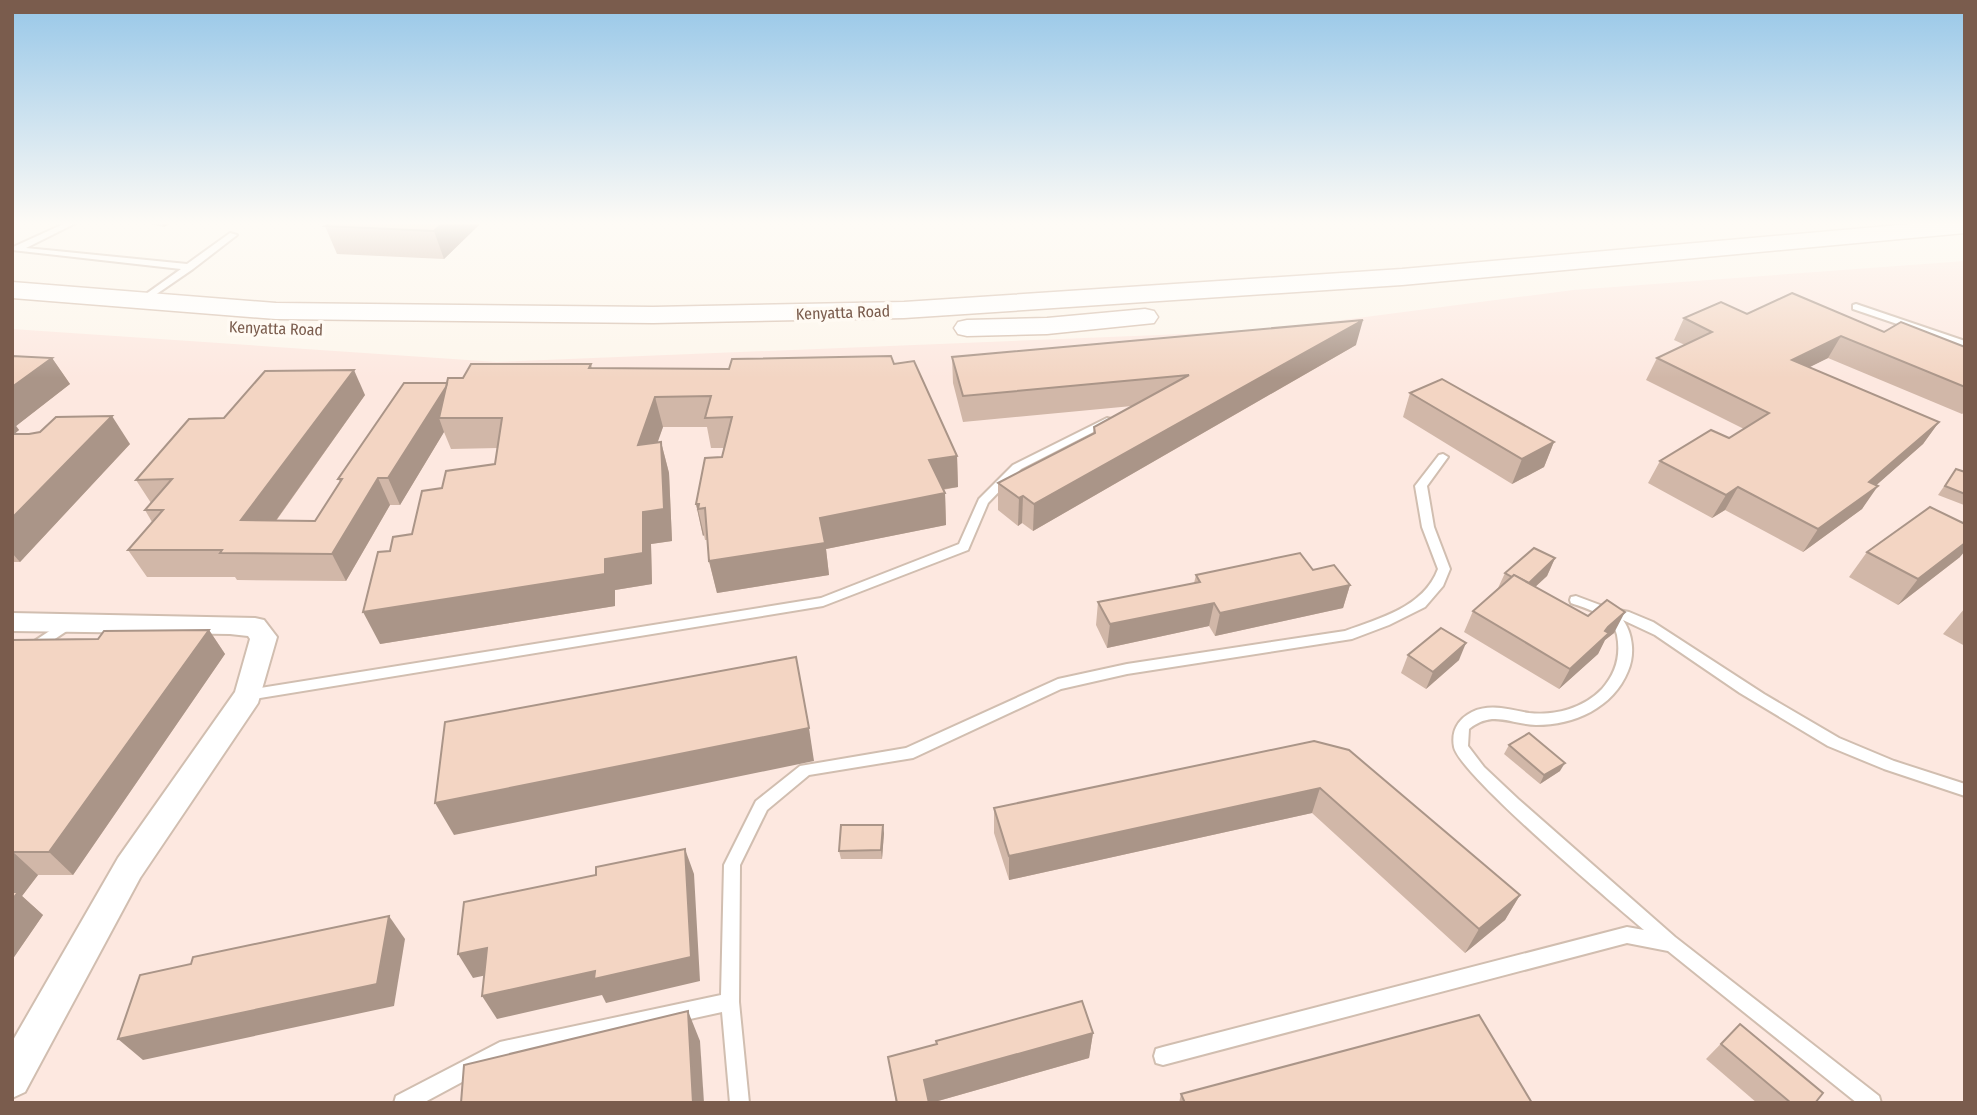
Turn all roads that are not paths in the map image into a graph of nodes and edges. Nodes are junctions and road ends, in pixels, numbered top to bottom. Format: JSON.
{"nodes":[{"id":1,"x":180,"y":274,"type":"edge"},
{"id":2,"x":1435,"y":274,"type":"edge"},
{"id":3,"x":1667,"y":274,"type":"edge"},
{"id":4,"x":12,"y":290,"type":"edge"},
{"id":5,"x":142,"y":301,"type":"junction"},
{"id":6,"x":1856,"y":307,"type":"dead end"},
{"id":7,"x":12,"y":314,"type":"edge"},
{"id":8,"x":1965,"y":344,"type":"edge"},
{"id":9,"x":1107,"y":421,"type":"edge"},
{"id":10,"x":1443,"y":457,"type":"dead end"},
{"id":11,"x":1576,"y":600,"type":"dead end"},
{"id":12,"x":1603,"y":610,"type":"junction"},
{"id":13,"x":12,"y":622,"type":"edge"},
{"id":14,"x":69,"y":623,"type":"junction"},
{"id":15,"x":12,"y":663,"type":"edge"},
{"id":16,"x":248,"y":695,"type":"junction"},
{"id":17,"x":1965,"y":790,"type":"edge"},
{"id":18,"x":1672,"y":944,"type":"junction"},
{"id":19,"x":730,"y":1002,"type":"junction"},
{"id":20,"x":1164,"y":1056,"type":"dead end"},
{"id":21,"x":12,"y":1079,"type":"edge"},
{"id":22,"x":403,"y":1103,"type":"edge"},
{"id":23,"x":740,"y":1103,"type":"edge"},
{"id":24,"x":1872,"y":1103,"type":"edge"}],
"edges":[{"from":1,"to":5,"type":"lane"},
{"from":2,"to":5,"type":"main road","name":"Kenyatta Road"},
{"from":3,"to":7,"type":"main road","name":"Kenyatta Road"},
{"from":4,"to":5,"type":"main road","name":"Kenyatta Road"},
{"from":6,"to":8,"type":"lane"},
{"from":9,"to":16,"type":"lane"},
{"from":10,"to":19,"type":"lane"},
{"from":11,"to":12,"type":"lane"},
{"from":12,"to":17,"type":"lane"},
{"from":12,"to":18,"type":"lane"},
{"from":13,"to":14,"type":"street"},
{"from":14,"to":15,"type":"lane"},
{"from":14,"to":16,"type":"street"},
{"from":16,"to":21,"type":"street"},
{"from":18,"to":20,"type":"lane"},
{"from":18,"to":24,"type":"lane"},
{"from":19,"to":22,"type":"lane"},
{"from":19,"to":23,"type":"lane"}]}
